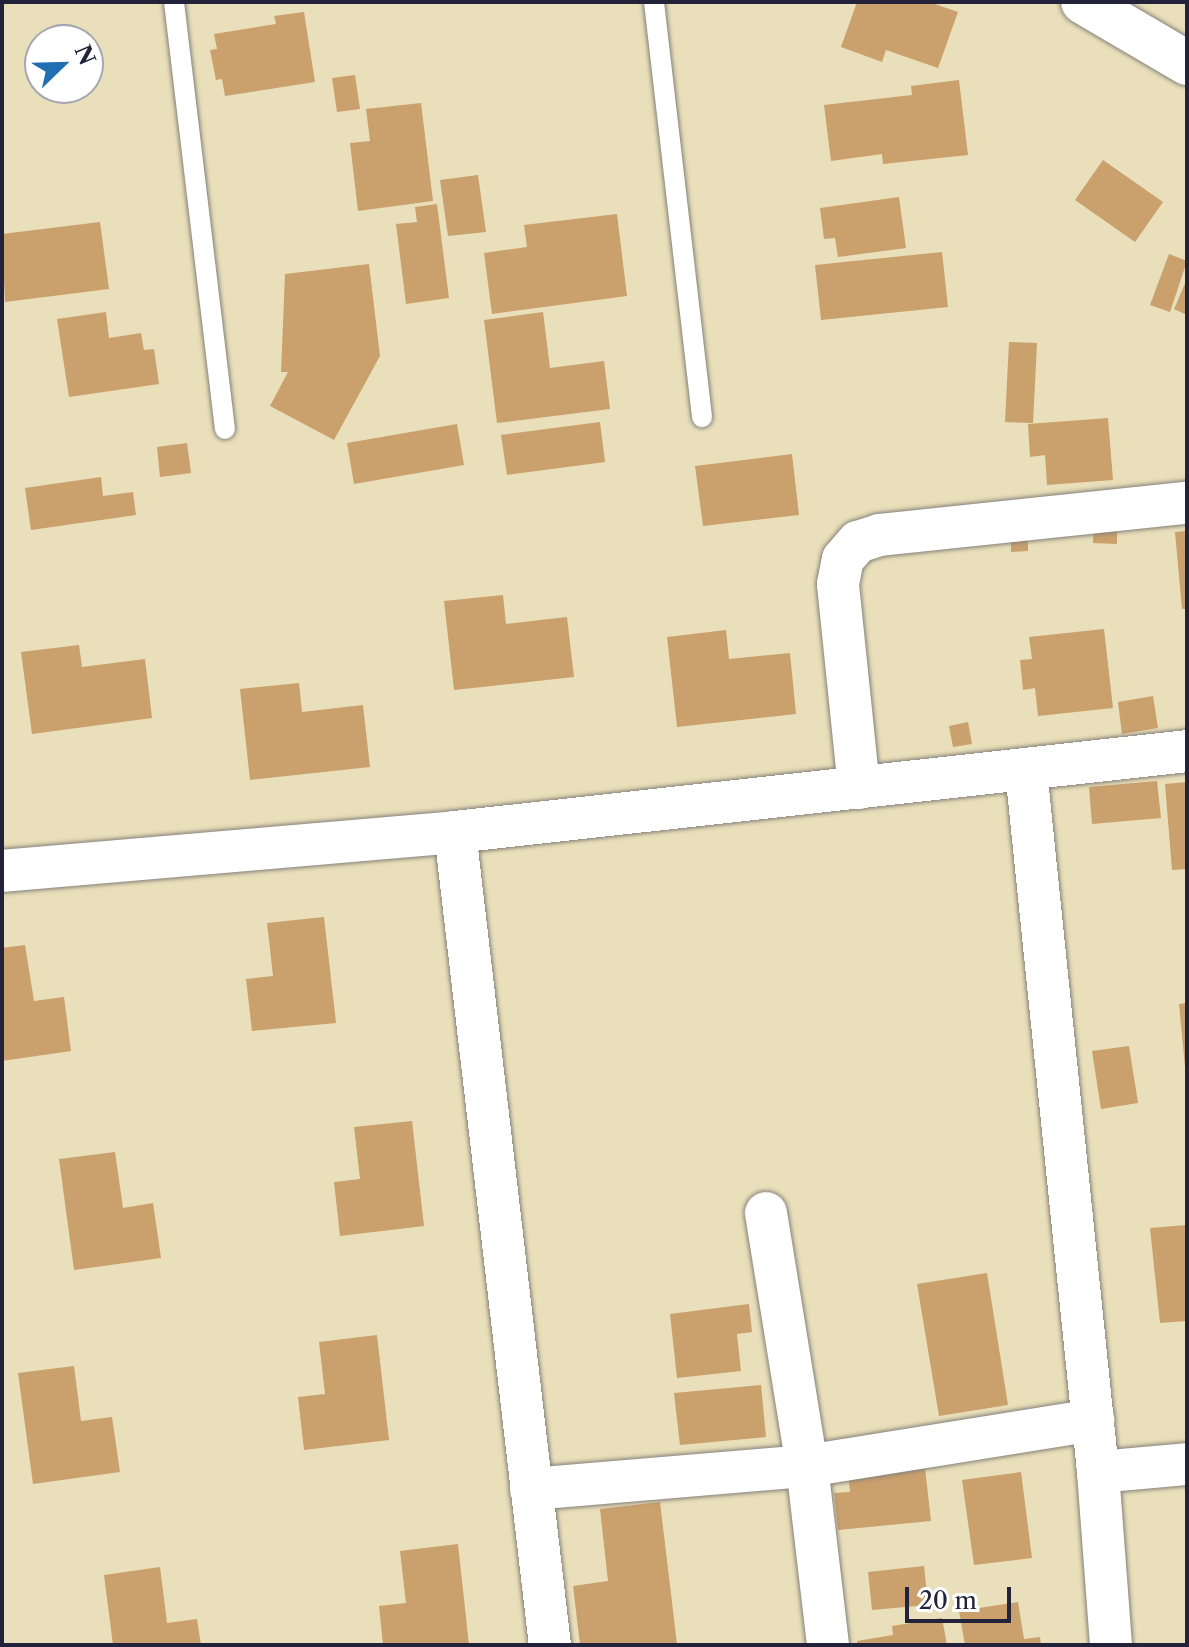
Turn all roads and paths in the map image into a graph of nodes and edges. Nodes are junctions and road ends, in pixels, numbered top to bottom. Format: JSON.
{"nodes":[{"id":1,"x":174,"y":2,"type":"edge"},
{"id":2,"x":654,"y":2,"type":"edge"},
{"id":3,"x":1083,"y":2,"type":"edge"},
{"id":4,"x":1187,"y":63,"type":"edge"},
{"id":5,"x":702,"y":417,"type":"dead end"},
{"id":6,"x":225,"y":429,"type":"dead end"},
{"id":7,"x":1187,"y":503,"type":"edge"},
{"id":8,"x":1187,"y":751,"type":"edge"},
{"id":9,"x":1026,"y":770,"type":"junction"},
{"id":10,"x":859,"y":788,"type":"junction"},
{"id":11,"x":455,"y":832,"type":"junction"},
{"id":12,"x":2,"y":871,"type":"edge"},
{"id":13,"x":766,"y":1213,"type":"dead end"},
{"id":14,"x":1093,"y":1420,"type":"junction"},
{"id":15,"x":1187,"y":1464,"type":"edge"},
{"id":16,"x":807,"y":1466,"type":"junction"},
{"id":17,"x":1098,"y":1472,"type":"junction"},
{"id":18,"x":531,"y":1489,"type":"junction"},
{"id":19,"x":550,"y":1645,"type":"edge"},
{"id":20,"x":828,"y":1645,"type":"edge"},
{"id":21,"x":1111,"y":1645,"type":"edge"}],
"edges":[{"from":1,"to":6,"type":"lane"},
{"from":2,"to":5,"type":"lane"},
{"from":3,"to":4,"type":"main road"},
{"from":7,"to":10,"type":"street"},
{"from":8,"to":9,"type":"street"},
{"from":9,"to":10,"type":"street"},
{"from":9,"to":14,"type":"street"},
{"from":10,"to":11,"type":"street"},
{"from":11,"to":12,"type":"street"},
{"from":11,"to":18,"type":"street"},
{"from":13,"to":16,"type":"street"},
{"from":14,"to":16,"type":"street"},
{"from":14,"to":17,"type":"street"},
{"from":15,"to":17,"type":"street"},
{"from":16,"to":18,"type":"street"},
{"from":16,"to":20,"type":"street"},
{"from":17,"to":21,"type":"street"},
{"from":18,"to":19,"type":"street"}]}
